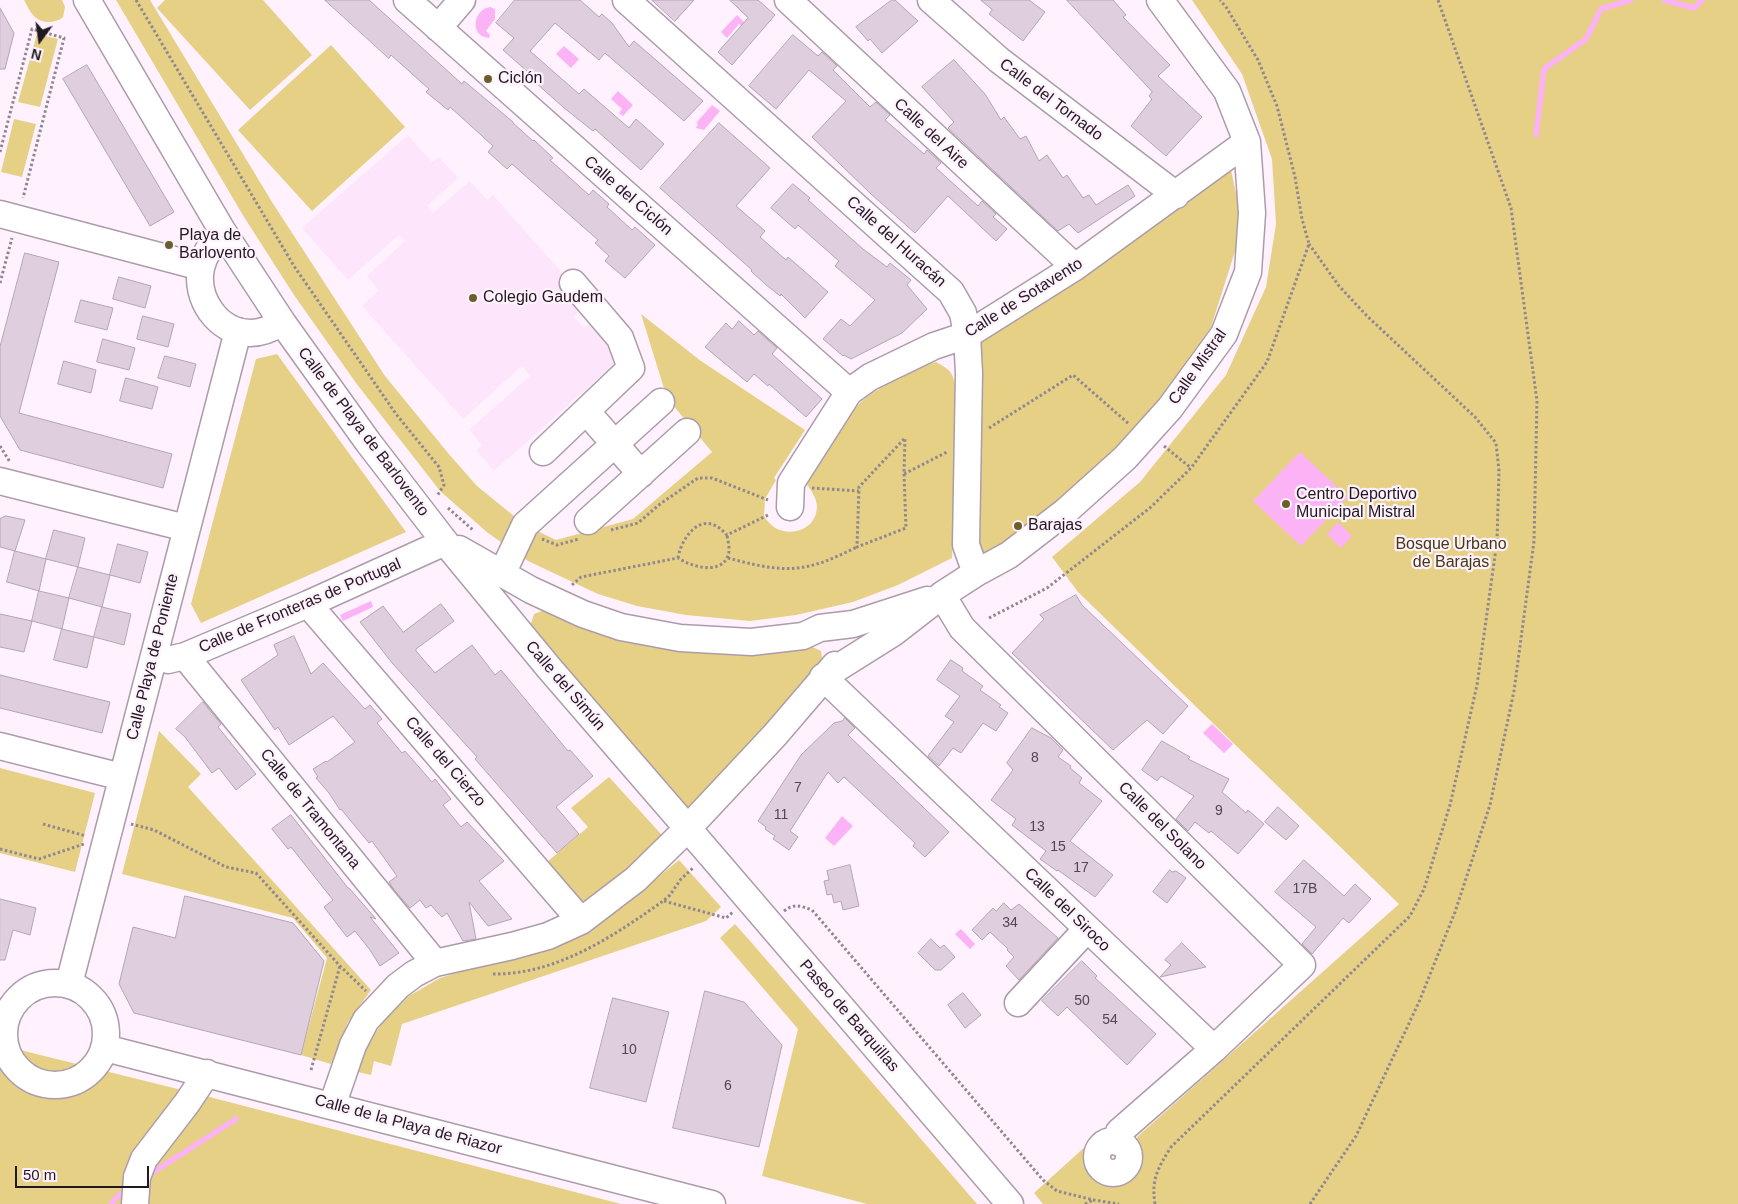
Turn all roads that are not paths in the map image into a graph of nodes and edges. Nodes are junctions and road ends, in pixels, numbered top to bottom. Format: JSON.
{"nodes":[{"id":1,"x":87,"y":0,"type":"edge"},
{"id":2,"x":407,"y":0,"type":"edge"},
{"id":3,"x":462,"y":0,"type":"edge"},
{"id":4,"x":626,"y":0,"type":"edge"},
{"id":5,"x":788,"y":0,"type":"edge"},
{"id":6,"x":931,"y":0,"type":"edge"},
{"id":7,"x":1160,"y":0,"type":"edge"},
{"id":8,"x":438,"y":28,"type":"junction"},
{"id":9,"x":1247,"y":142,"type":"junction"},
{"id":10,"x":1176,"y":194,"type":"junction"},
{"id":11,"x":7,"y":215,"type":"edge"},
{"id":12,"x":223,"y":232,"type":"junction"},
{"id":13,"x":201,"y":267,"type":"junction"},
{"id":14,"x":1075,"y":267,"type":"junction"},
{"id":15,"x":573,"y":283,"type":"dead end"},
{"id":16,"x":282,"y":322,"type":"junction"},
{"id":17,"x":238,"y":331,"type":"junction"},
{"id":18,"x":966,"y":336,"type":"junction"},
{"id":19,"x":849,"y":392,"type":"junction"},
{"id":20,"x":661,"y":402,"type":"dead end"},
{"id":21,"x":586,"y":411,"type":"junction"},
{"id":22,"x":687,"y":432,"type":"dead end"},
{"id":23,"x":615,"y":444,"type":"junction"},
{"id":24,"x":543,"y":452,"type":"dead end"},
{"id":25,"x":3,"y":471,"type":"edge"},
{"id":26,"x":641,"y":474,"type":"junction"},
{"id":27,"x":782,"y":502,"type":"road end"},
{"id":28,"x":186,"y":528,"type":"junction"},
{"id":29,"x":592,"y":530,"type":"road end"},
{"id":30,"x":445,"y":542,"type":"junction"},
{"id":31,"x":502,"y":574,"type":"junction"},
{"id":32,"x":976,"y":574,"type":"junction"},
{"id":33,"x":942,"y":596,"type":"junction"},
{"id":34,"x":308,"y":604,"type":"junction"},
{"id":35,"x":899,"y":608,"type":"junction"},
{"id":36,"x":893,"y":633,"type":"junction"},
{"id":37,"x":863,"y":636,"type":"junction"},
{"id":38,"x":813,"y":639,"type":"junction"},
{"id":39,"x":185,"y":656,"type":"junction"},
{"id":40,"x":152,"y":658,"type":"junction"},
{"id":41,"x":823,"y":677,"type":"junction"},
{"id":42,"x":0,"y":746,"type":"edge"},
{"id":43,"x":122,"y":777,"type":"junction"},
{"id":44,"x":688,"y":828,"type":"junction"},
{"id":45,"x":582,"y":921,"type":"junction"},
{"id":46,"x":1087,"y":928,"type":"junction"},
{"id":47,"x":435,"y":963,"type":"junction"},
{"id":48,"x":69,"y":984,"type":"junction"},
{"id":49,"x":1018,"y":1004,"type":"dead end"},
{"id":50,"x":2,"y":1021,"type":"edge"},
{"id":51,"x":105,"y":1048,"type":"junction"},
{"id":52,"x":1214,"y":1049,"type":"junction"},
{"id":53,"x":207,"y":1073,"type":"junction"},
{"id":54,"x":332,"y":1106,"type":"junction"},
{"id":55,"x":1117,"y":1142,"type":"dead end"},
{"id":56,"x":135,"y":1204,"type":"edge"},
{"id":57,"x":712,"y":1204,"type":"edge"},
{"id":58,"x":1010,"y":1204,"type":"edge"}],
"edges":[{"from":1,"to":12,"type":"street","name":"Calle de Playa de Barlovento"},
{"from":2,"to":8,"type":"street","name":"Calle del Ciclón"},
{"from":3,"to":8,"type":"street"},
{"from":4,"to":18,"type":"street","name":"Calle del Huracán"},
{"from":5,"to":14,"type":"street","name":"Calle del Aire"},
{"from":6,"to":10,"type":"street","name":"Calle del Tornado"},
{"from":7,"to":9,"type":"street","name":"Calle Mistral"},
{"from":8,"to":19,"type":"street","name":"Calle del Ciclón"},
{"from":9,"to":10,"type":"street","name":"Calle de Sotavento"},
{"from":9,"to":32,"type":"street","name":"Calle Mistral"},
{"from":10,"to":14,"type":"street","name":"Calle de Sotavento"},
{"from":11,"to":13,"type":"street"},
{"from":12,"to":13,"type":"street"},
{"from":12,"to":16,"type":"street","name":"Calle de Playa de Barlovento"},
{"from":13,"to":17,"type":"street"},
{"from":14,"to":18,"type":"street","name":"Calle de Sotavento"},
{"from":15,"to":21,"type":"street"},
{"from":16,"to":17,"type":"street"},
{"from":16,"to":30,"type":"street","name":"Calle de Playa de Barlovento"},
{"from":17,"to":28,"type":"street","name":"Calle Playa de Poniente"},
{"from":18,"to":19,"type":"street","name":"Calle de Sotavento"},
{"from":18,"to":32,"type":"street","name":"Calle del Huracán"},
{"from":19,"to":27,"type":"street","name":"Calle de Sotavento"},
{"from":20,"to":23,"type":"street"},
{"from":21,"to":23,"type":"street"},
{"from":21,"to":24,"type":"street"},
{"from":22,"to":26,"type":"street"},
{"from":23,"to":26,"type":"street"},
{"from":23,"to":31,"type":"street"},
{"from":25,"to":28,"type":"street"},
{"from":26,"to":29,"type":"street"},
{"from":28,"to":40,"type":"street","name":"Calle Playa de Poniente"},
{"from":30,"to":31,"type":"street"},
{"from":30,"to":34,"type":"street","name":"Calle de Fronteras de Portugal"},
{"from":30,"to":44,"type":"street","name":"Calle del Simún"},
{"from":31,"to":38,"type":"street"},
{"from":32,"to":33,"type":"street","name":"Calle Mistral"},
{"from":33,"to":35,"type":"street"},
{"from":33,"to":36,"type":"street"},
{"from":33,"to":52,"type":"street","name":"Calle del Solano"},
{"from":34,"to":39,"type":"street","name":"Calle de Fronteras de Portugal"},
{"from":34,"to":45,"type":"street","name":"Calle del Cierzo"},
{"from":35,"to":37,"type":"street"},
{"from":35,"to":38,"type":"street"},
{"from":36,"to":37,"type":"street"},
{"from":36,"to":41,"type":"street"},
{"from":37,"to":38,"type":"street"},
{"from":37,"to":41,"type":"street"},
{"from":38,"to":41,"type":"street"},
{"from":39,"to":40,"type":"street","name":"Calle de Fronteras de Portugal"},
{"from":39,"to":47,"type":"street","name":"Calle de Tramontana"},
{"from":40,"to":43,"type":"street","name":"Calle Playa de Poniente"},
{"from":41,"to":44,"type":"street"},
{"from":41,"to":46,"type":"street","name":"Calle del Siroco"},
{"from":42,"to":43,"type":"street"},
{"from":43,"to":48,"type":"street","name":"Calle Playa de Poniente"},
{"from":44,"to":45,"type":"street"},
{"from":44,"to":58,"type":"street","name":"Paseo de Barquillas"},
{"from":45,"to":47,"type":"street"},
{"from":46,"to":49,"type":"street"},
{"from":46,"to":52,"type":"street","name":"Calle del Siroco"},
{"from":47,"to":54,"type":"street"},
{"from":48,"to":50,"type":"street"},
{"from":48,"to":51,"type":"street"},
{"from":50,"to":51,"type":"street"},
{"from":51,"to":53,"type":"street","name":"Calle de la Playa de Riazor"},
{"from":52,"to":55,"type":"street"},
{"from":53,"to":54,"type":"street","name":"Calle de la Playa de Riazor"},
{"from":53,"to":56,"type":"street"},
{"from":54,"to":57,"type":"street","name":"Calle de la Playa de Riazor"}]}
